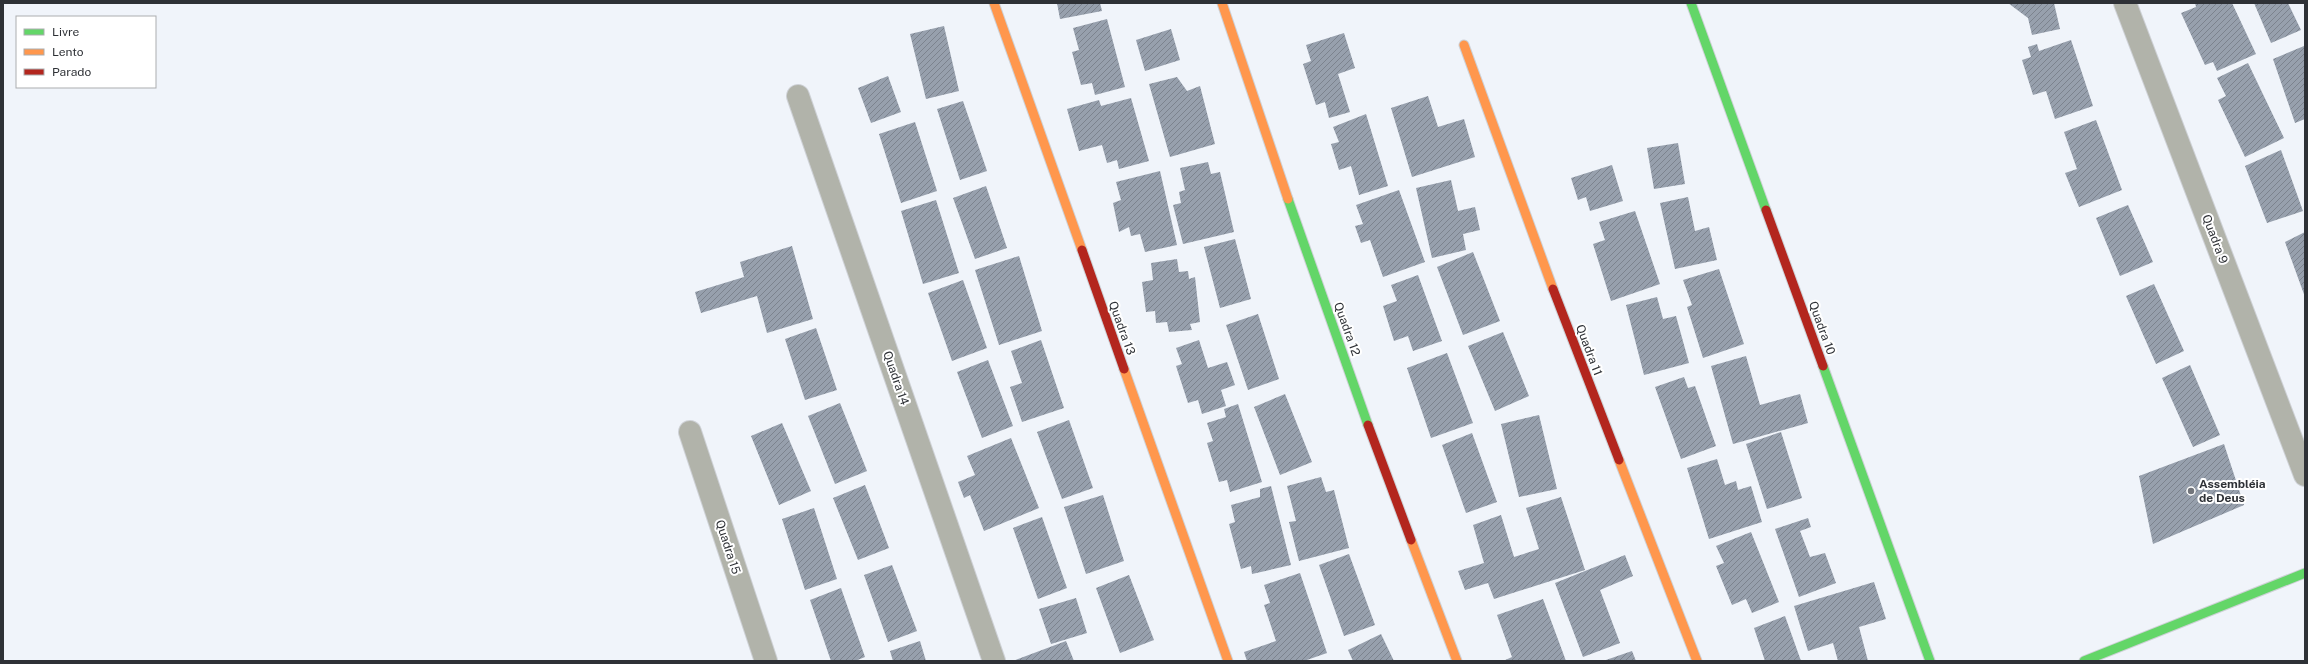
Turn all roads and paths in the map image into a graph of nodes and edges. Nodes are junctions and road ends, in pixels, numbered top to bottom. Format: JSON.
{"nodes":[{"id":1,"x":994,"y":3,"type":"edge"},
{"id":2,"x":1222,"y":3,"type":"edge"},
{"id":3,"x":1691,"y":3,"type":"edge"},
{"id":4,"x":2125,"y":3,"type":"edge"},
{"id":5,"x":1464,"y":45,"type":"dead end"},
{"id":6,"x":798,"y":96,"type":"dead end"},
{"id":7,"x":690,"y":432,"type":"dead end"},
{"id":8,"x":2305,"y":475,"type":"edge"},
{"id":9,"x":2305,"y":573,"type":"edge"},
{"id":10,"x":766,"y":661,"type":"edge"},
{"id":11,"x":994,"y":661,"type":"edge"},
{"id":12,"x":1228,"y":661,"type":"edge"},
{"id":13,"x":1457,"y":661,"type":"edge"},
{"id":14,"x":1697,"y":661,"type":"edge"},
{"id":15,"x":1930,"y":661,"type":"edge"},
{"id":16,"x":2084,"y":661,"type":"edge"}],
"edges":[{"from":1,"to":12,"type":"street","name":"Quadra 13"},
{"from":2,"to":13,"type":"street","name":"Quadra 12"},
{"from":3,"to":15,"type":"street","name":"Quadra 10"},
{"from":4,"to":8,"type":"street","name":"Quadra 9"},
{"from":5,"to":14,"type":"street","name":"Quadra 11"},
{"from":6,"to":11,"type":"street","name":"Quadra 14"},
{"from":7,"to":10,"type":"street","name":"Quadra 15"},
{"from":9,"to":16,"type":"street"}]}
